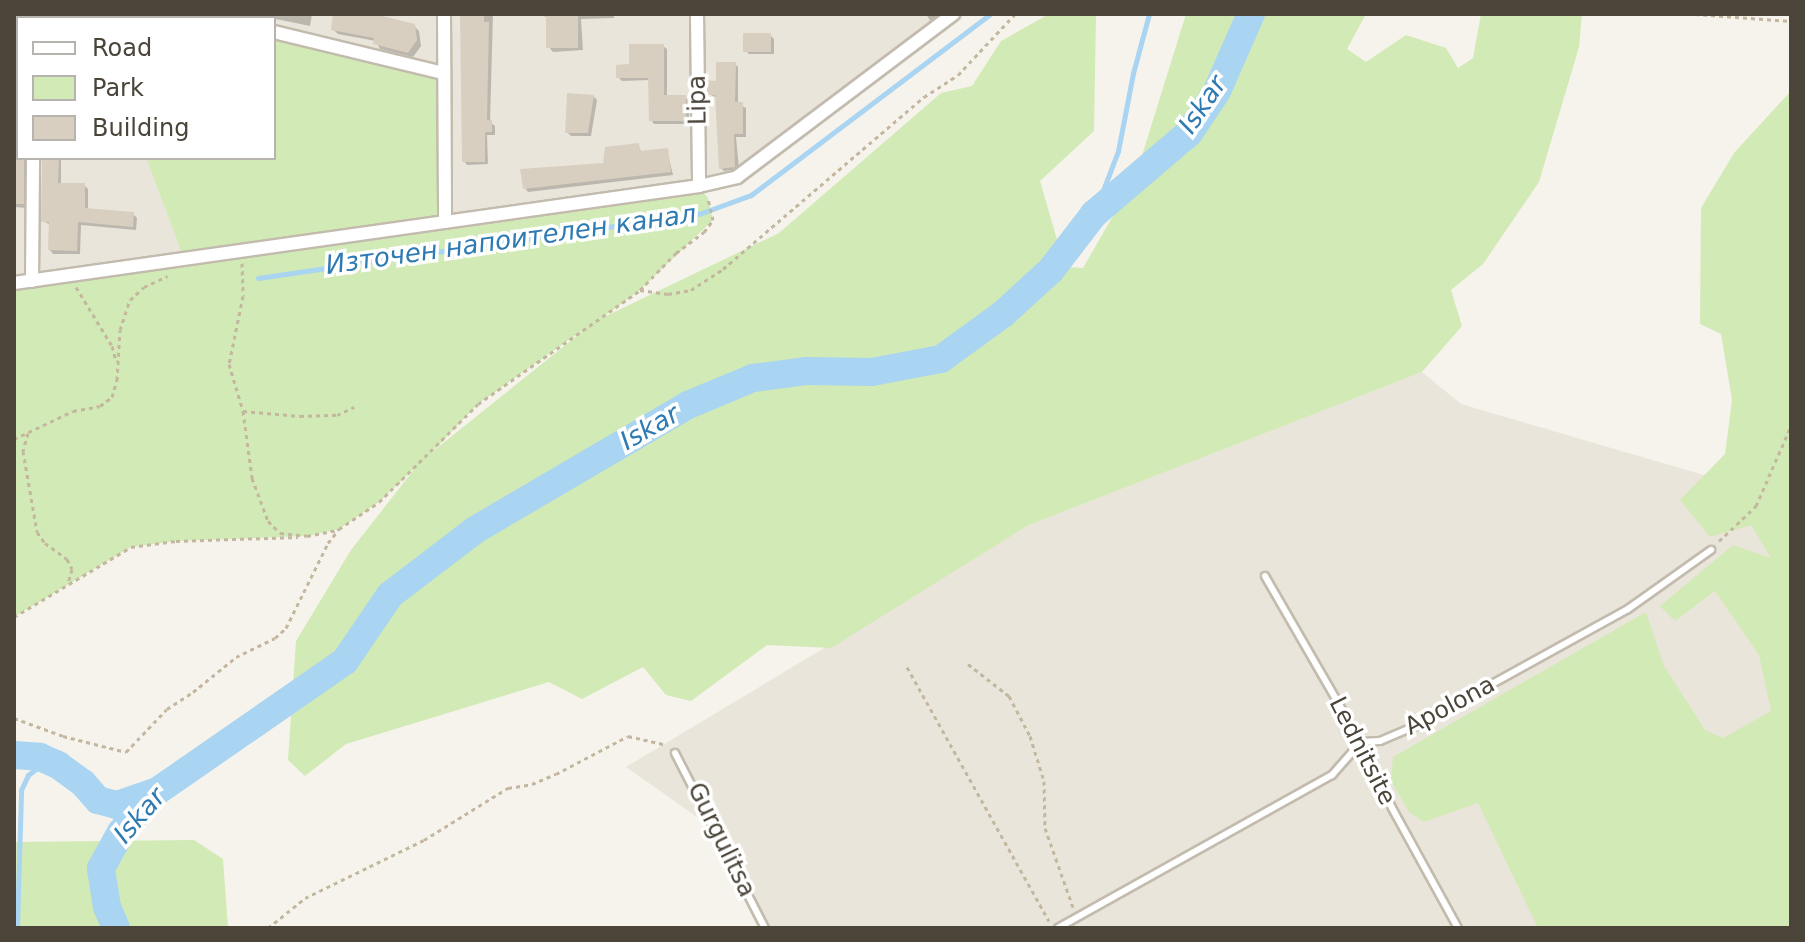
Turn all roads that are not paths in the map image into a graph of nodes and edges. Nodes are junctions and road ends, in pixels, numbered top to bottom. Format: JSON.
{"nodes":[{"id":1,"x":444,"y":14,"type":"edge"},
{"id":2,"x":697,"y":14,"type":"edge"},
{"id":3,"x":953,"y":14,"type":"edge"},
{"id":4,"x":276,"y":32,"type":"edge"},
{"id":5,"x":444,"y":73,"type":"junction"},
{"id":6,"x":33,"y":160,"type":"edge"},
{"id":7,"x":699,"y":186,"type":"junction"},
{"id":8,"x":445,"y":222,"type":"junction"},
{"id":9,"x":32,"y":281,"type":"junction"},
{"id":10,"x":14,"y":283,"type":"edge"},
{"id":11,"x":1711,"y":550,"type":"road end"},
{"id":12,"x":1265,"y":576,"type":"dead end"},
{"id":13,"x":1361,"y":742,"type":"junction"},
{"id":14,"x":675,"y":753,"type":"road end"},
{"id":15,"x":765,"y":928,"type":"edge"},
{"id":16,"x":1056,"y":928,"type":"edge"},
{"id":17,"x":1458,"y":928,"type":"edge"}],
"edges":[{"from":1,"to":5,"type":"street"},
{"from":2,"to":7,"type":"street","name":"Lipa"},
{"from":3,"to":7,"type":"street"},
{"from":4,"to":5,"type":"street"},
{"from":5,"to":8,"type":"street"},
{"from":6,"to":9,"type":"street"},
{"from":7,"to":8,"type":"street"},
{"from":8,"to":9,"type":"street"},
{"from":9,"to":10,"type":"street"},
{"from":11,"to":13,"type":"lane","name":"Apolona"},
{"from":12,"to":13,"type":"lane","name":"Lednitsite"},
{"from":13,"to":16,"type":"lane"},
{"from":13,"to":17,"type":"lane","name":"Lednitsite"},
{"from":14,"to":15,"type":"lane","name":"Gurgulitsa"}]}
